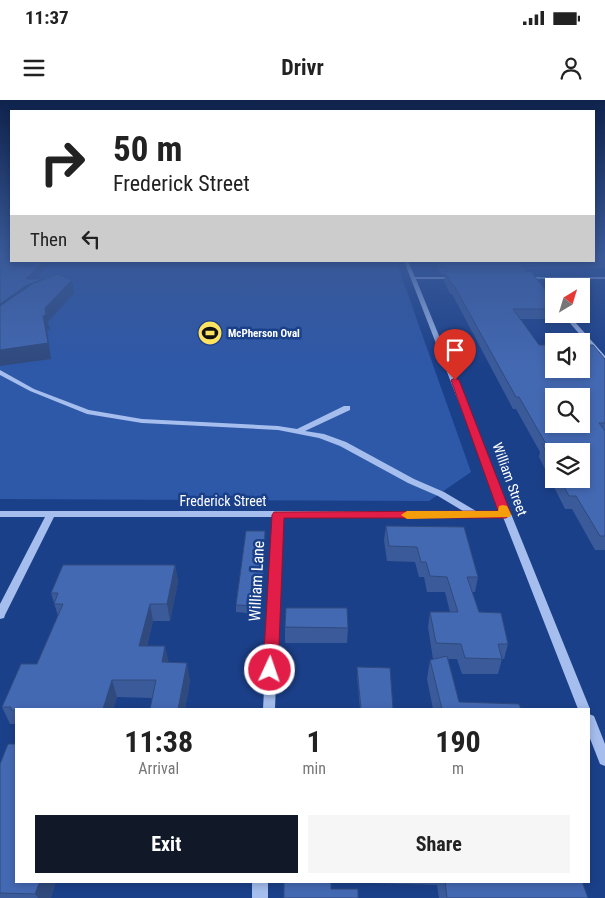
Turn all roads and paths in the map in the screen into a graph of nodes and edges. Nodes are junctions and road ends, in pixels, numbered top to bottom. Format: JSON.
{"nodes":[{"id":1,"x":419,"y":293,"type":"edge"},
{"id":2,"x":573,"y":323,"type":"edge"},
{"id":3,"x":605,"y":360,"type":"edge"},
{"id":4,"x":0,"y":372,"type":"edge"},
{"id":5,"x":347,"y":408,"type":"dead end"},
{"id":6,"x":300,"y":430,"type":"junction"},
{"id":7,"x":0,"y":514,"type":"edge"},
{"id":8,"x":51,"y":514,"type":"junction"},
{"id":9,"x":506,"y":514,"type":"junction"},
{"id":10,"x":278,"y":515,"type":"junction"},
{"id":11,"x":476,"y":515,"type":"junction"},
{"id":12,"x":0,"y":615,"type":"edge"},
{"id":13,"x":269,"y":708,"type":"edge"},
{"id":14,"x":584,"y":708,"type":"edge"},
{"id":15,"x":590,"y":722,"type":"edge"},
{"id":16,"x":605,"y":760,"type":"edge"},
{"id":17,"x":260,"y":883,"type":"edge"},
{"id":18,"x":260,"y":898,"type":"edge"}],
"edges":[{"from":1,"to":9,"type":"street","name":"William Street"},
{"from":2,"to":3,"type":"street"},
{"from":4,"to":6,"type":"street"},
{"from":5,"to":6,"type":"street"},
{"from":6,"to":11,"type":"street"},
{"from":7,"to":8,"type":"street","name":"Frederick Street"},
{"from":8,"to":10,"type":"street","name":"Frederick Street"},
{"from":8,"to":12,"type":"street"},
{"from":9,"to":11,"type":"street","name":"Frederick Street"},
{"from":9,"to":14,"type":"street","name":"William Street"},
{"from":10,"to":11,"type":"street","name":"Frederick Street"},
{"from":10,"to":13,"type":"street","name":"William Lane"},
{"from":15,"to":16,"type":"street"},
{"from":17,"to":18,"type":"street"}]}
